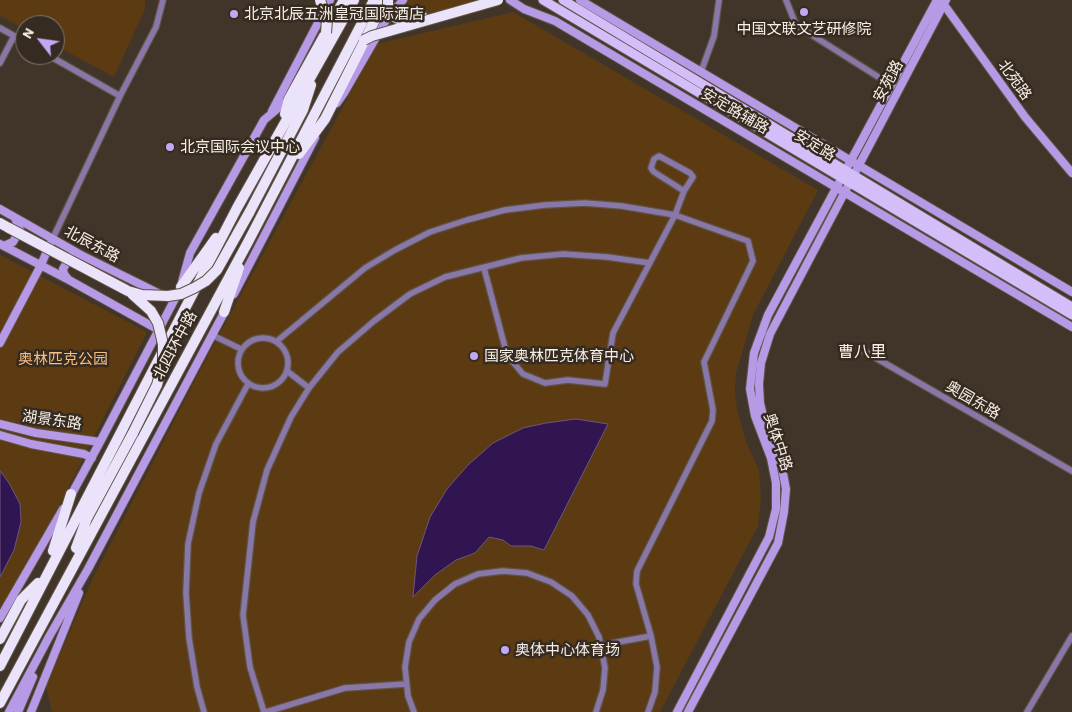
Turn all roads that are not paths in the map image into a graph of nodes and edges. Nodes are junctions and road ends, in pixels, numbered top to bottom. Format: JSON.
{"nodes":[{"id":1,"x":163,"y":0,"type":"edge"},
{"id":2,"x":320,"y":0,"type":"edge"},
{"id":3,"x":330,"y":0,"type":"edge"},
{"id":4,"x":344,"y":0,"type":"edge"},
{"id":5,"x":354,"y":0,"type":"edge"},
{"id":6,"x":374,"y":0,"type":"edge"},
{"id":7,"x":387,"y":0,"type":"edge"},
{"id":8,"x":403,"y":0,"type":"edge"},
{"id":9,"x":481,"y":0,"type":"edge"},
{"id":10,"x":498,"y":0,"type":"edge"},
{"id":11,"x":510,"y":0,"type":"edge"},
{"id":12,"x":563,"y":0,"type":"edge"},
{"id":13,"x":580,"y":0,"type":"edge"},
{"id":14,"x":719,"y":0,"type":"edge"},
{"id":15,"x":786,"y":0,"type":"edge"},
{"id":16,"x":942,"y":1,"type":"edge"},
{"id":17,"x":546,"y":2,"type":"edge"},
{"id":18,"x":0,"y":28,"type":"edge"},
{"id":19,"x":326,"y":33,"type":"junction"},
{"id":20,"x":14,"y":36,"type":"joint"},
{"id":21,"x":364,"y":40,"type":"junction"},
{"id":22,"x":320,"y":61,"type":"junction"},
{"id":23,"x":0,"y":63,"type":"edge"},
{"id":24,"x":65,"y":65,"type":"edge"},
{"id":25,"x":701,"y":72,"type":"junction"},
{"id":26,"x":891,"y":85,"type":"junction"},
{"id":27,"x":120,"y":96,"type":"junction"},
{"id":28,"x":289,"y":99,"type":"junction"},
{"id":29,"x":269,"y":116,"type":"junction"},
{"id":30,"x":325,"y":119,"type":"junction"},
{"id":31,"x":279,"y":132,"type":"junction"},
{"id":32,"x":850,"y":161,"type":"junction"},
{"id":33,"x":858,"y":166,"type":"junction"},
{"id":34,"x":1072,"y":173,"type":"edge"},
{"id":35,"x":848,"y":176,"type":"junction"},
{"id":36,"x":280,"y":178,"type":"junction"},
{"id":37,"x":836,"y":187,"type":"junction"},
{"id":38,"x":684,"y":191,"type":"junction"},
{"id":39,"x":845,"y":192,"type":"junction"},
{"id":40,"x":911,"y":197,"type":"junction"},
{"id":41,"x":238,"y":208,"type":"junction"},
{"id":42,"x":0,"y":209,"type":"edge"},
{"id":43,"x":675,"y":215,"type":"junction"},
{"id":44,"x":14,"y":216,"type":"junction"},
{"id":45,"x":922,"y":217,"type":"junction"},
{"id":46,"x":5,"y":226,"type":"edge"},
{"id":47,"x":52,"y":238,"type":"junction"},
{"id":48,"x":248,"y":242,"type":"junction"},
{"id":49,"x":2,"y":245,"type":"edge"},
{"id":50,"x":81,"y":255,"type":"junction"},
{"id":51,"x":650,"y":263,"type":"junction"},
{"id":52,"x":41,"y":265,"type":"junction"},
{"id":53,"x":484,"y":268,"type":"junction"},
{"id":54,"x":70,"y":280,"type":"junction"},
{"id":55,"x":181,"y":287,"type":"junction"},
{"id":56,"x":128,"y":291,"type":"junction"},
{"id":57,"x":1072,"y":292,"type":"edge"},
{"id":58,"x":173,"y":300,"type":"junction"},
{"id":59,"x":1072,"y":307,"type":"edge"},
{"id":60,"x":224,"y":312,"type":"junction"},
{"id":61,"x":1072,"y":315,"type":"edge"},
{"id":62,"x":1072,"y":327,"type":"edge"},
{"id":63,"x":157,"y":329,"type":"junction"},
{"id":64,"x":212,"y":335,"type":"junction"},
{"id":65,"x":277,"y":341,"type":"junction"},
{"id":66,"x":0,"y":343,"type":"edge"},
{"id":67,"x":241,"y":349,"type":"junction"},
{"id":68,"x":862,"y":350,"type":"dead end"},
{"id":69,"x":287,"y":371,"type":"junction"},
{"id":70,"x":248,"y":384,"type":"junction"},
{"id":71,"x":308,"y":388,"type":"junction"},
{"id":72,"x":0,"y":424,"type":"edge"},
{"id":73,"x":0,"y":435,"type":"edge"},
{"id":74,"x":100,"y":442,"type":"junction"},
{"id":75,"x":92,"y":458,"type":"junction"},
{"id":76,"x":1072,"y":471,"type":"edge"},
{"id":77,"x":72,"y":494,"type":"junction"},
{"id":78,"x":88,"y":569,"type":"junction"},
{"id":79,"x":45,"y":577,"type":"junction"},
{"id":80,"x":65,"y":580,"type":"junction"},
{"id":81,"x":0,"y":618,"type":"edge"},
{"id":82,"x":50,"y":636,"type":"junction"},
{"id":83,"x":651,"y":636,"type":"junction"},
{"id":84,"x":1072,"y":636,"type":"edge"},
{"id":85,"x":0,"y":639,"type":"edge"},
{"id":86,"x":602,"y":645,"type":"junction"},
{"id":87,"x":0,"y":666,"type":"edge"},
{"id":88,"x":406,"y":684,"type":"junction"},
{"id":89,"x":0,"y":703,"type":"edge"},
{"id":90,"x":9,"y":712,"type":"edge"},
{"id":91,"x":18,"y":712,"type":"edge"},
{"id":92,"x":31,"y":712,"type":"edge"},
{"id":93,"x":204,"y":712,"type":"edge"},
{"id":94,"x":265,"y":712,"type":"edge"},
{"id":95,"x":414,"y":712,"type":"edge"},
{"id":96,"x":596,"y":712,"type":"edge"},
{"id":97,"x":648,"y":712,"type":"edge"},
{"id":98,"x":676,"y":712,"type":"edge"},
{"id":99,"x":688,"y":712,"type":"edge"},
{"id":100,"x":1027,"y":712,"type":"edge"}],
"edges":[{"from":1,"to":27,"type":"street"},
{"from":2,"to":19,"type":"highway","bridge":true},
{"from":3,"to":29,"type":"street"},
{"from":4,"to":19,"type":"highway"},
{"from":5,"to":22,"type":"highway","name":"北四环中路"},
{"from":6,"to":36,"type":"highway","name":"北四环中路"},
{"from":7,"to":9,"type":"highway","bridge":true},
{"from":7,"to":21,"type":"highway"},
{"from":8,"to":30,"type":"street","name":"北四环中路"},
{"from":10,"to":21,"type":"highway","bridge":true},
{"from":11,"to":37,"type":"street","name":"安定路辅路"},
{"from":12,"to":35,"type":"main road","name":"安定路"},
{"from":13,"to":25,"type":"street","name":"安定路辅路"},
{"from":14,"to":25,"type":"street"},
{"from":15,"to":26,"type":"street"},
{"from":16,"to":26,"type":"street","name":"安苑路"},
{"from":16,"to":33,"type":"street","name":"安苑路"},
{"from":16,"to":34,"type":"street","name":"北苑路"},
{"from":17,"to":35,"type":"main road","name":"安定路"},
{"from":18,"to":20,"type":"street"},
{"from":19,"to":28,"type":"highway"},
{"from":20,"to":23,"type":"street"},
{"from":21,"to":30,"type":"highway"},
{"from":22,"to":31,"type":"highway","name":"北四环中路"},
{"from":22,"to":56,"type":"highway","bridge":true},
{"from":24,"to":27,"type":"street"},
{"from":25,"to":32,"type":"street","name":"安定路辅路"},
{"from":26,"to":32,"type":"street","name":"安苑路"},
{"from":27,"to":47,"type":"street"},
{"from":28,"to":29,"type":"street","name":"北四环中路"},
{"from":28,"to":31,"type":"highway"},
{"from":29,"to":55,"type":"street","name":"北四环中路"},
{"from":30,"to":36,"type":"highway"},
{"from":30,"to":60,"type":"street","name":"北四环中路"},
{"from":31,"to":41,"type":"highway","name":"北四环中路"},
{"from":32,"to":33,"type":"street","name":"安定路辅路"},
{"from":32,"to":35,"type":"street","name":"安苑路"},
{"from":33,"to":35,"type":"street","name":"安苑路"},
{"from":33,"to":40,"type":"street","name":"安定路辅路"},
{"from":35,"to":37,"type":"street","name":"奥体中路"},
{"from":35,"to":39,"type":"street","name":"奥体中路"},
{"from":35,"to":45,"type":"main road","name":"安定路"},
{"from":35,"to":61,"type":"main road","name":"安定路"},
{"from":36,"to":48,"type":"highway","name":"北四环中路"},
{"from":37,"to":39,"type":"street","name":"安定路辅路"},
{"from":37,"to":98,"type":"street","name":"奥体中路"},
{"from":38,"to":38,"type":"street"},
{"from":38,"to":43,"type":"street"},
{"from":39,"to":62,"type":"street","name":"安定路辅路"},
{"from":39,"to":99,"type":"street","name":"奥体中路"},
{"from":40,"to":45,"type":"street"},
{"from":40,"to":57,"type":"street","name":"安定路辅路"},
{"from":41,"to":55,"type":"highway"},
{"from":41,"to":79,"type":"highway","name":"北四环中路"},
{"from":42,"to":44,"type":"street","name":"北辰东路"},
{"from":43,"to":51,"type":"street"},
{"from":43,"to":65,"type":"street"},
{"from":43,"to":83,"type":"street"},
{"from":44,"to":47,"type":"street","name":"北辰东路"},
{"from":44,"to":49,"type":"street"},
{"from":45,"to":59,"type":"main road","name":"安定路"},
{"from":46,"to":56,"type":"highway","bridge":true},
{"from":47,"to":50,"type":"street","name":"北辰东路"},
{"from":47,"to":52,"type":"street"},
{"from":48,"to":60,"type":"highway"},
{"from":48,"to":80,"type":"highway","name":"北四环中路"},
{"from":49,"to":52,"type":"street"},
{"from":50,"to":54,"type":"street"},
{"from":50,"to":58,"type":"street","name":"北辰东路"},
{"from":51,"to":53,"type":"street"},
{"from":51,"to":53,"type":"street"},
{"from":52,"to":54,"type":"street"},
{"from":52,"to":66,"type":"street"},
{"from":53,"to":71,"type":"street"},
{"from":54,"to":63,"type":"street"},
{"from":55,"to":58,"type":"street","name":"北四环中路"},
{"from":56,"to":80,"type":"highway","bridge":true},
{"from":58,"to":63,"type":"street","name":"北四环中路"},
{"from":60,"to":64,"type":"street","name":"北四环中路"},
{"from":63,"to":74,"type":"street","name":"北四环中路"},
{"from":64,"to":67,"type":"street"},
{"from":64,"to":78,"type":"street","name":"北四环中路"},
{"from":65,"to":67,"type":"street"},
{"from":65,"to":69,"type":"street"},
{"from":67,"to":70,"type":"street"},
{"from":68,"to":76,"type":"street","name":"奥园东路"},
{"from":69,"to":70,"type":"street"},
{"from":69,"to":71,"type":"street"},
{"from":70,"to":93,"type":"street"},
{"from":71,"to":94,"type":"street"},
{"from":72,"to":74,"type":"street","name":"湖景东路"},
{"from":73,"to":75,"type":"street","name":"湖景东路"},
{"from":74,"to":75,"type":"street","name":"北四环中路"},
{"from":75,"to":77,"type":"street","name":"北四环中路"},
{"from":77,"to":79,"type":"highway"},
{"from":77,"to":81,"type":"street","name":"北四环中路"},
{"from":78,"to":82,"type":"street","name":"北四环中路"},
{"from":78,"to":92,"type":"street"},
{"from":79,"to":85,"type":"highway"},
{"from":79,"to":87,"type":"highway","name":"北四环中路"},
{"from":80,"to":89,"type":"highway","name":"北四环中路"},
{"from":82,"to":90,"type":"street","name":"北四环中路"},
{"from":82,"to":91,"type":"street"},
{"from":83,"to":86,"type":"street"},
{"from":83,"to":97,"type":"street"},
{"from":84,"to":100,"type":"street"},
{"from":86,"to":88,"type":"street"},
{"from":86,"to":96,"type":"street"},
{"from":88,"to":94,"type":"street"},
{"from":88,"to":95,"type":"street"}]}
